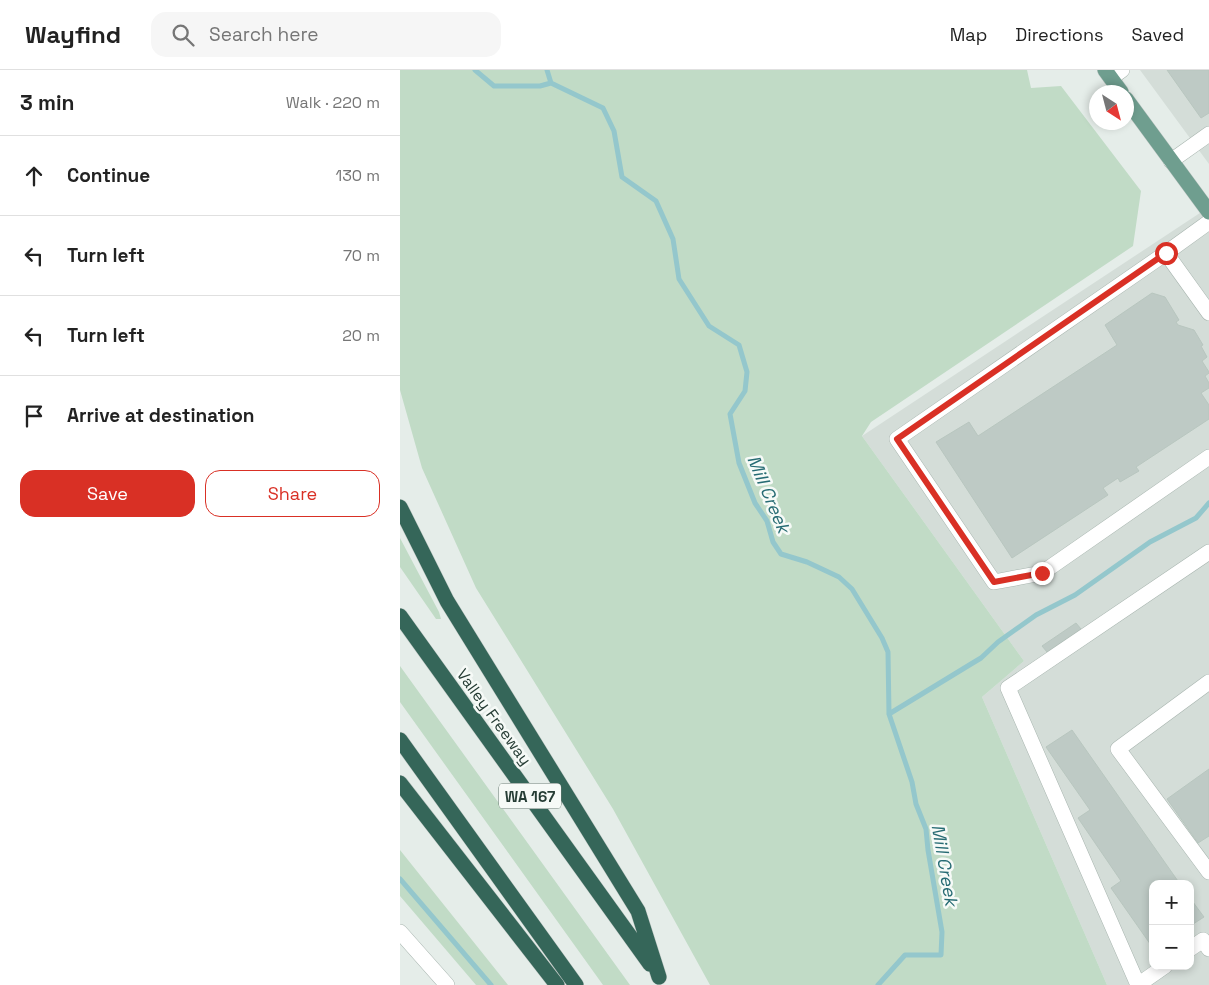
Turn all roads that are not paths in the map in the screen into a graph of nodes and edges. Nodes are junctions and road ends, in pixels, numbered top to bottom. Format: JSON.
{"nodes":[{"id":1,"x":1113,"y":73,"type":"edge"},
{"id":2,"x":1119,"y":85,"type":"edge"},
{"id":3,"x":1134,"y":110,"type":"edge"},
{"id":4,"x":1209,"y":134,"type":"edge"},
{"id":5,"x":1171,"y":161,"type":"junction"},
{"id":6,"x":1209,"y":212,"type":"edge"},
{"id":7,"x":1209,"y":222,"type":"edge"},
{"id":8,"x":1166,"y":253,"type":"junction"},
{"id":9,"x":1209,"y":312,"type":"edge"},
{"id":10,"x":1209,"y":457,"type":"edge"},
{"id":11,"x":400,"y":507,"type":"edge"},
{"id":12,"x":1209,"y":552,"type":"edge"},
{"id":13,"x":400,"y":616,"type":"edge"},
{"id":14,"x":1209,"y":682,"type":"edge"},
{"id":15,"x":400,"y":740,"type":"edge"},
{"id":16,"x":400,"y":783,"type":"edge"},
{"id":17,"x":1209,"y":872,"type":"edge"},
{"id":18,"x":400,"y":932,"type":"edge"},
{"id":19,"x":1194,"y":946,"type":"edge"},
{"id":20,"x":1209,"y":949,"type":"edge"},
{"id":21,"x":1159,"y":970,"type":"edge"},
{"id":22,"x":662,"y":981,"type":"edge"},
{"id":23,"x":447,"y":985,"type":"edge"},
{"id":24,"x":557,"y":985,"type":"edge"},
{"id":25,"x":576,"y":985,"type":"edge"}],
"edges":[{"from":1,"to":2,"type":"main road"},
{"from":3,"to":5,"type":"main road"},
{"from":4,"to":5,"type":"street"},
{"from":5,"to":6,"type":"main road"},
{"from":7,"to":8,"type":"street"},
{"from":8,"to":9,"type":"street"},
{"from":8,"to":10,"type":"street"},
{"from":11,"to":22,"type":"highway"},
{"from":12,"to":21,"type":"street"},
{"from":13,"to":22,"type":"highway","name":"Valley Freeway","number":"WA 167"},
{"from":14,"to":17,"type":"street"},
{"from":15,"to":25,"type":"highway"},
{"from":16,"to":24,"type":"highway"},
{"from":18,"to":23,"type":"street"},
{"from":19,"to":20,"type":"street"}]}
